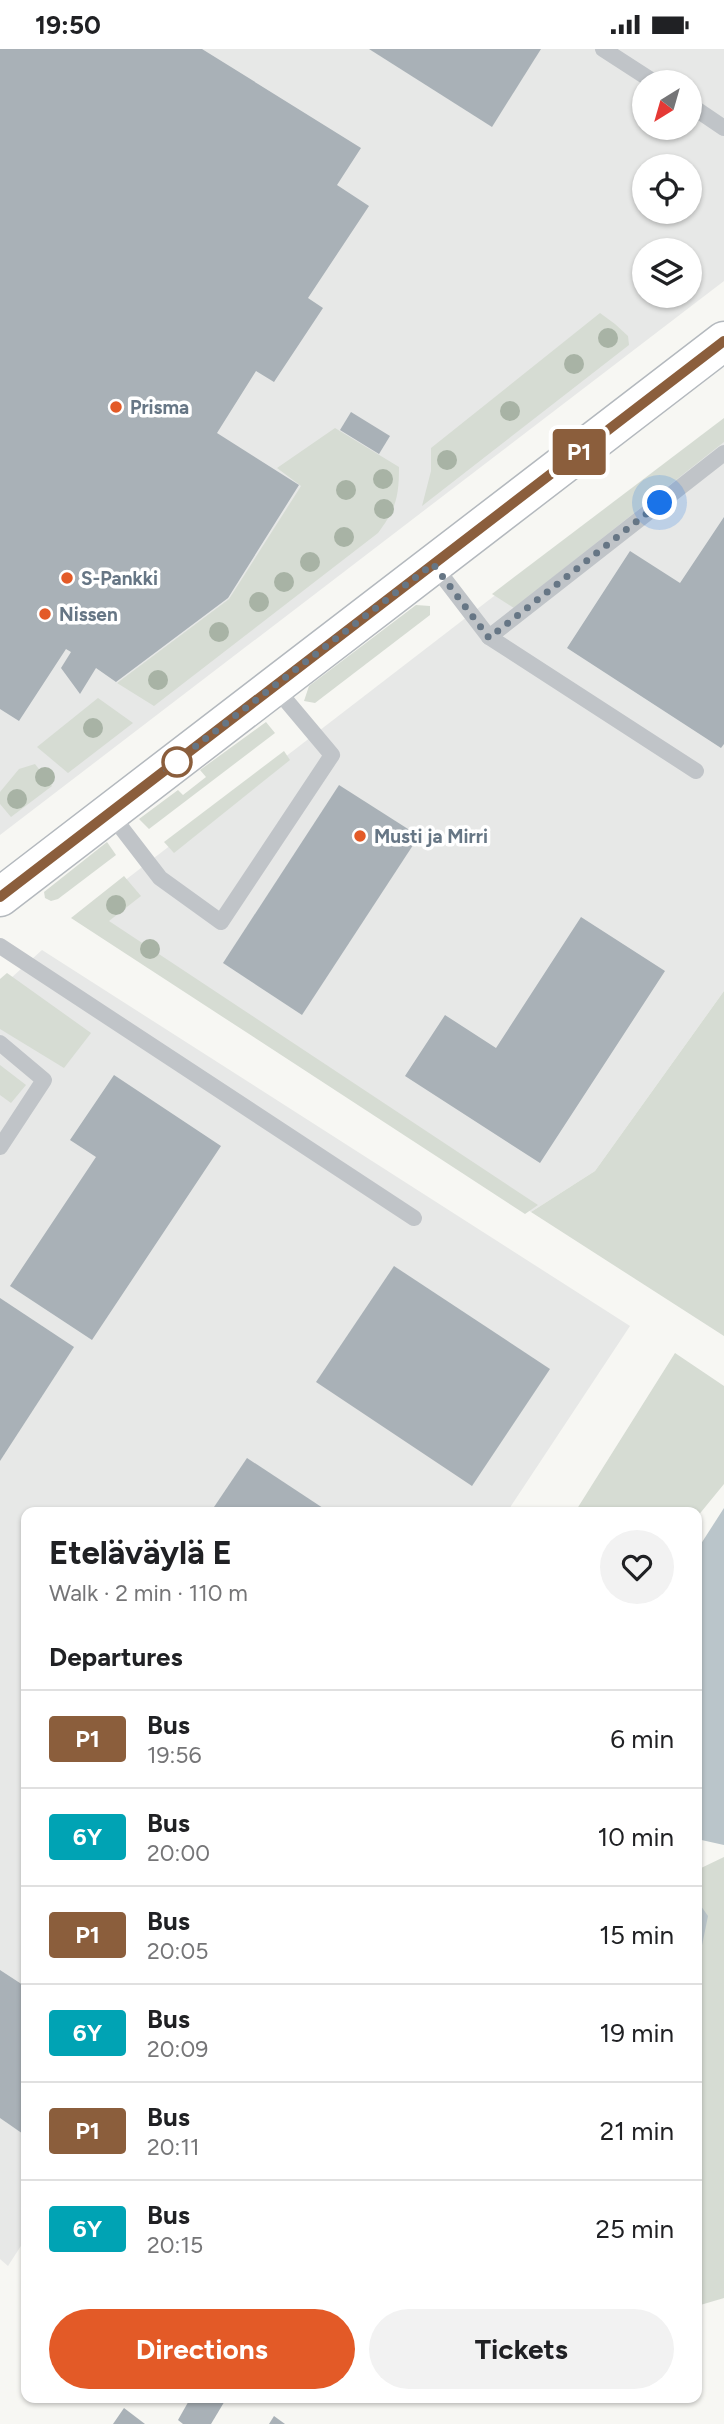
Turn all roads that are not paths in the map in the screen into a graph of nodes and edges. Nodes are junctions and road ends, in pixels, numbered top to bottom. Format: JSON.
{"nodes":[{"id":1,"x":603,"y":49,"type":"edge"},
{"id":2,"x":635,"y":70,"type":"edge"},
{"id":3,"x":702,"y":113,"type":"edge"},
{"id":4,"x":724,"y":128,"type":"edge"},
{"id":5,"x":724,"y":341,"type":"edge"},
{"id":6,"x":724,"y":453,"type":"edge"},
{"id":7,"x":433,"y":564,"type":"junction"},
{"id":8,"x":489,"y":638,"type":"junction"},
{"id":9,"x":274,"y":686,"type":"junction"},
{"id":10,"x":696,"y":771,"type":"dead end"},
{"id":11,"x":110,"y":813,"type":"junction"},
{"id":12,"x":0,"y":897,"type":"edge"},
{"id":13,"x":0,"y":946,"type":"edge"},
{"id":14,"x":0,"y":1042,"type":"edge"},
{"id":15,"x":0,"y":1147,"type":"edge"},
{"id":16,"x":414,"y":1218,"type":"dead end"}],
"edges":[{"from":1,"to":2,"type":"lane"},
{"from":3,"to":4,"type":"lane"},
{"from":5,"to":7,"type":"main road"},
{"from":6,"to":8,"type":"lane"},
{"from":7,"to":8,"type":"lane"},
{"from":7,"to":9,"type":"main road"},
{"from":8,"to":10,"type":"lane"},
{"from":9,"to":11,"type":"main road"},
{"from":9,"to":11,"type":"lane"},
{"from":11,"to":12,"type":"main road"},
{"from":13,"to":16,"type":"lane"},
{"from":14,"to":15,"type":"lane"}]}
